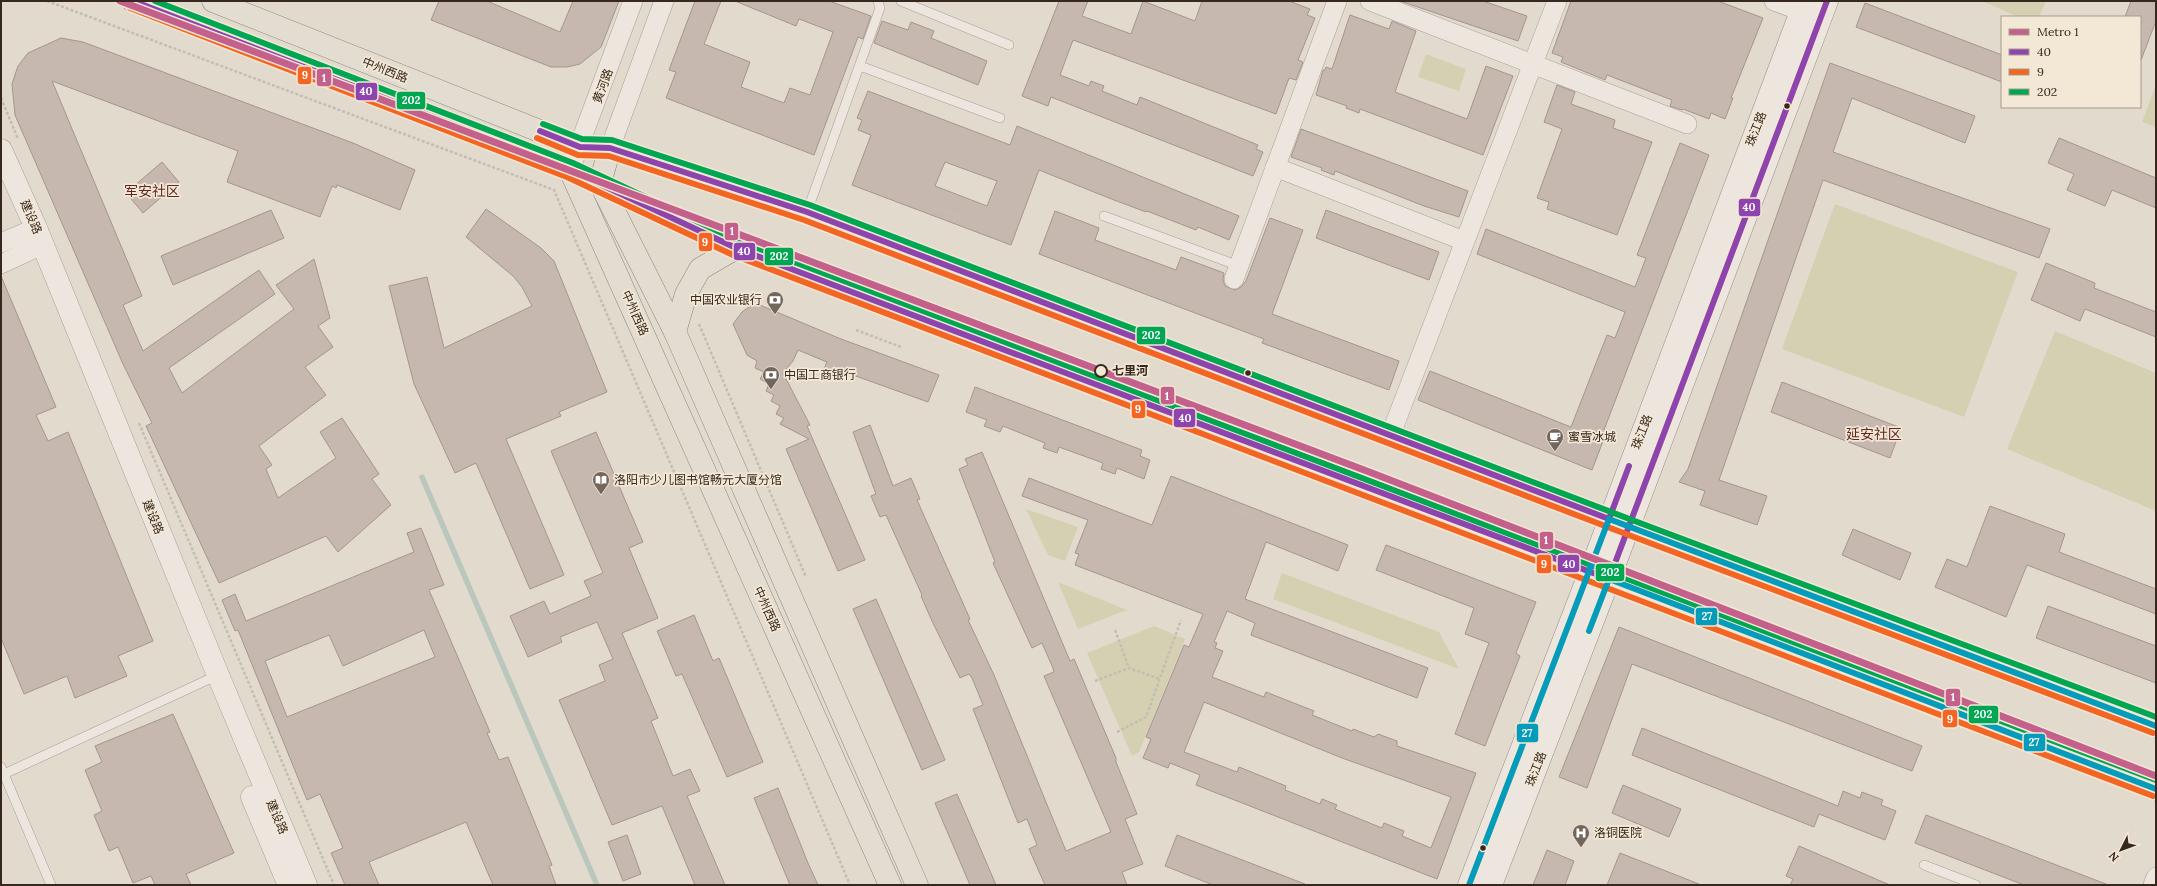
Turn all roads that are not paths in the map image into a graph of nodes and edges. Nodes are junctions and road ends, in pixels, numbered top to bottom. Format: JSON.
{"nodes":[{"id":1,"x":132,"y":1,"type":"edge"},
{"id":2,"x":213,"y":1,"type":"edge"},
{"id":3,"x":633,"y":1,"type":"edge"},
{"id":4,"x":664,"y":1,"type":"edge"},
{"id":5,"x":878,"y":1,"type":"edge"},
{"id":6,"x":901,"y":1,"type":"edge"},
{"id":7,"x":1337,"y":1,"type":"edge"},
{"id":8,"x":1370,"y":1,"type":"edge"},
{"id":9,"x":1557,"y":1,"type":"edge"},
{"id":10,"x":1774,"y":1,"type":"edge"},
{"id":11,"x":1827,"y":1,"type":"edge"},
{"id":12,"x":1803,"y":6,"type":"edge"},
{"id":13,"x":1009,"y":45,"type":"dead end"},
{"id":14,"x":1532,"y":64,"type":"junction"},
{"id":15,"x":860,"y":66,"type":"junction"},
{"id":16,"x":1000,"y":118,"type":"dead end"},
{"id":17,"x":1687,"y":124,"type":"dead end"},
{"id":18,"x":10,"y":146,"type":"edge"},
{"id":19,"x":580,"y":147,"type":"junction"},
{"id":20,"x":610,"y":148,"type":"junction"},
{"id":21,"x":1275,"y":167,"type":"junction"},
{"id":22,"x":570,"y":170,"type":"junction"},
{"id":23,"x":1,"y":184,"type":"edge"},
{"id":24,"x":600,"y":184,"type":"junction"},
{"id":25,"x":807,"y":212,"type":"junction"},
{"id":26,"x":1104,"y":216,"type":"dead end"},
{"id":27,"x":33,"y":240,"type":"junction"},
{"id":28,"x":1464,"y":240,"type":"junction"},
{"id":29,"x":1,"y":243,"type":"edge"},
{"id":30,"x":736,"y":248,"type":"junction"},
{"id":31,"x":1,"y":264,"type":"edge"},
{"id":32,"x":1236,"y":273,"type":"joint"},
{"id":33,"x":675,"y":332,"type":"junction"},
{"id":34,"x":1391,"y":434,"type":"junction"},
{"id":35,"x":1609,"y":519,"type":"junction"},
{"id":36,"x":1629,"y":527,"type":"junction"},
{"id":37,"x":1600,"y":576,"type":"junction"},
{"id":38,"x":211,"y":678,"type":"junction"},
{"id":39,"x":2156,"y":726,"type":"edge"},
{"id":40,"x":3,"y":771,"type":"edge"},
{"id":41,"x":2156,"y":789,"type":"edge"},
{"id":42,"x":1924,"y":865,"type":"dead end"},
{"id":43,"x":2156,"y":877,"type":"edge"},
{"id":44,"x":51,"y":885,"type":"edge"},
{"id":45,"x":289,"y":885,"type":"edge"},
{"id":46,"x":306,"y":885,"type":"edge"},
{"id":47,"x":890,"y":885,"type":"edge"},
{"id":48,"x":917,"y":885,"type":"edge"},
{"id":49,"x":1469,"y":885,"type":"edge"},
{"id":50,"x":1491,"y":885,"type":"edge"},
{"id":51,"x":1976,"y":885,"type":"edge"},
{"id":52,"x":2153,"y":885,"type":"edge"}],
"edges":[{"from":1,"to":22,"type":"main road"},
{"from":2,"to":19,"type":"main road","name":"中州西路"},
{"from":3,"to":19,"type":"street","name":"黄河路"},
{"from":4,"to":20,"type":"street"},
{"from":5,"to":15,"type":"lane"},
{"from":6,"to":13,"type":"lane"},
{"from":7,"to":21,"type":"street"},
{"from":8,"to":14,"type":"street"},
{"from":9,"to":14,"type":"street"},
{"from":10,"to":12,"type":"street"},
{"from":11,"to":36,"type":"main road","name":"珠江路"},
{"from":12,"to":35,"type":"main road","name":"珠江路"},
{"from":14,"to":17,"type":"street"},
{"from":14,"to":28,"type":"street"},
{"from":15,"to":16,"type":"lane"},
{"from":15,"to":25,"type":"lane"},
{"from":18,"to":27,"type":"main road","name":"建设路"},
{"from":19,"to":20,"type":"main road","name":"中州西路"},
{"from":19,"to":22,"type":"street","name":"黄河路"},
{"from":20,"to":24,"type":"main road"},
{"from":20,"to":25,"type":"main road","name":"中州西路"},
{"from":21,"to":28,"type":"street"},
{"from":21,"to":32,"type":"street"},
{"from":22,"to":24,"type":"main road"},
{"from":22,"to":47,"type":"main road","name":"中州西路"},
{"from":23,"to":27,"type":"main road","name":"建设路"},
{"from":24,"to":30,"type":"main road"},
{"from":24,"to":33,"type":"main road"},
{"from":25,"to":34,"type":"main road","name":"中州西路"},
{"from":26,"to":32,"type":"lane"},
{"from":27,"to":29,"type":"street"},
{"from":27,"to":31,"type":"street"},
{"from":27,"to":38,"type":"main road","name":"建设路"},
{"from":28,"to":34,"type":"street"},
{"from":30,"to":33,"type":"main road"},
{"from":30,"to":37,"type":"main road"},
{"from":33,"to":48,"type":"main road"},
{"from":34,"to":35,"type":"main road","name":"中州西路"},
{"from":35,"to":36,"type":"main road","name":"中州西路"},
{"from":35,"to":37,"type":"main road","name":"珠江路"},
{"from":36,"to":37,"type":"main road","name":"珠江路"},
{"from":36,"to":39,"type":"main road","name":"中州西路"},
{"from":37,"to":41,"type":"main road"},
{"from":37,"to":49,"type":"main road","name":"珠江路"},
{"from":37,"to":50,"type":"main road","name":"珠江路"},
{"from":38,"to":40,"type":"lane"},
{"from":38,"to":45,"type":"main road","name":"建设路"},
{"from":38,"to":46,"type":"main road","name":"建设路"},
{"from":40,"to":44,"type":"lane"},
{"from":42,"to":51,"type":"lane"},
{"from":43,"to":52,"type":"street"}]}
